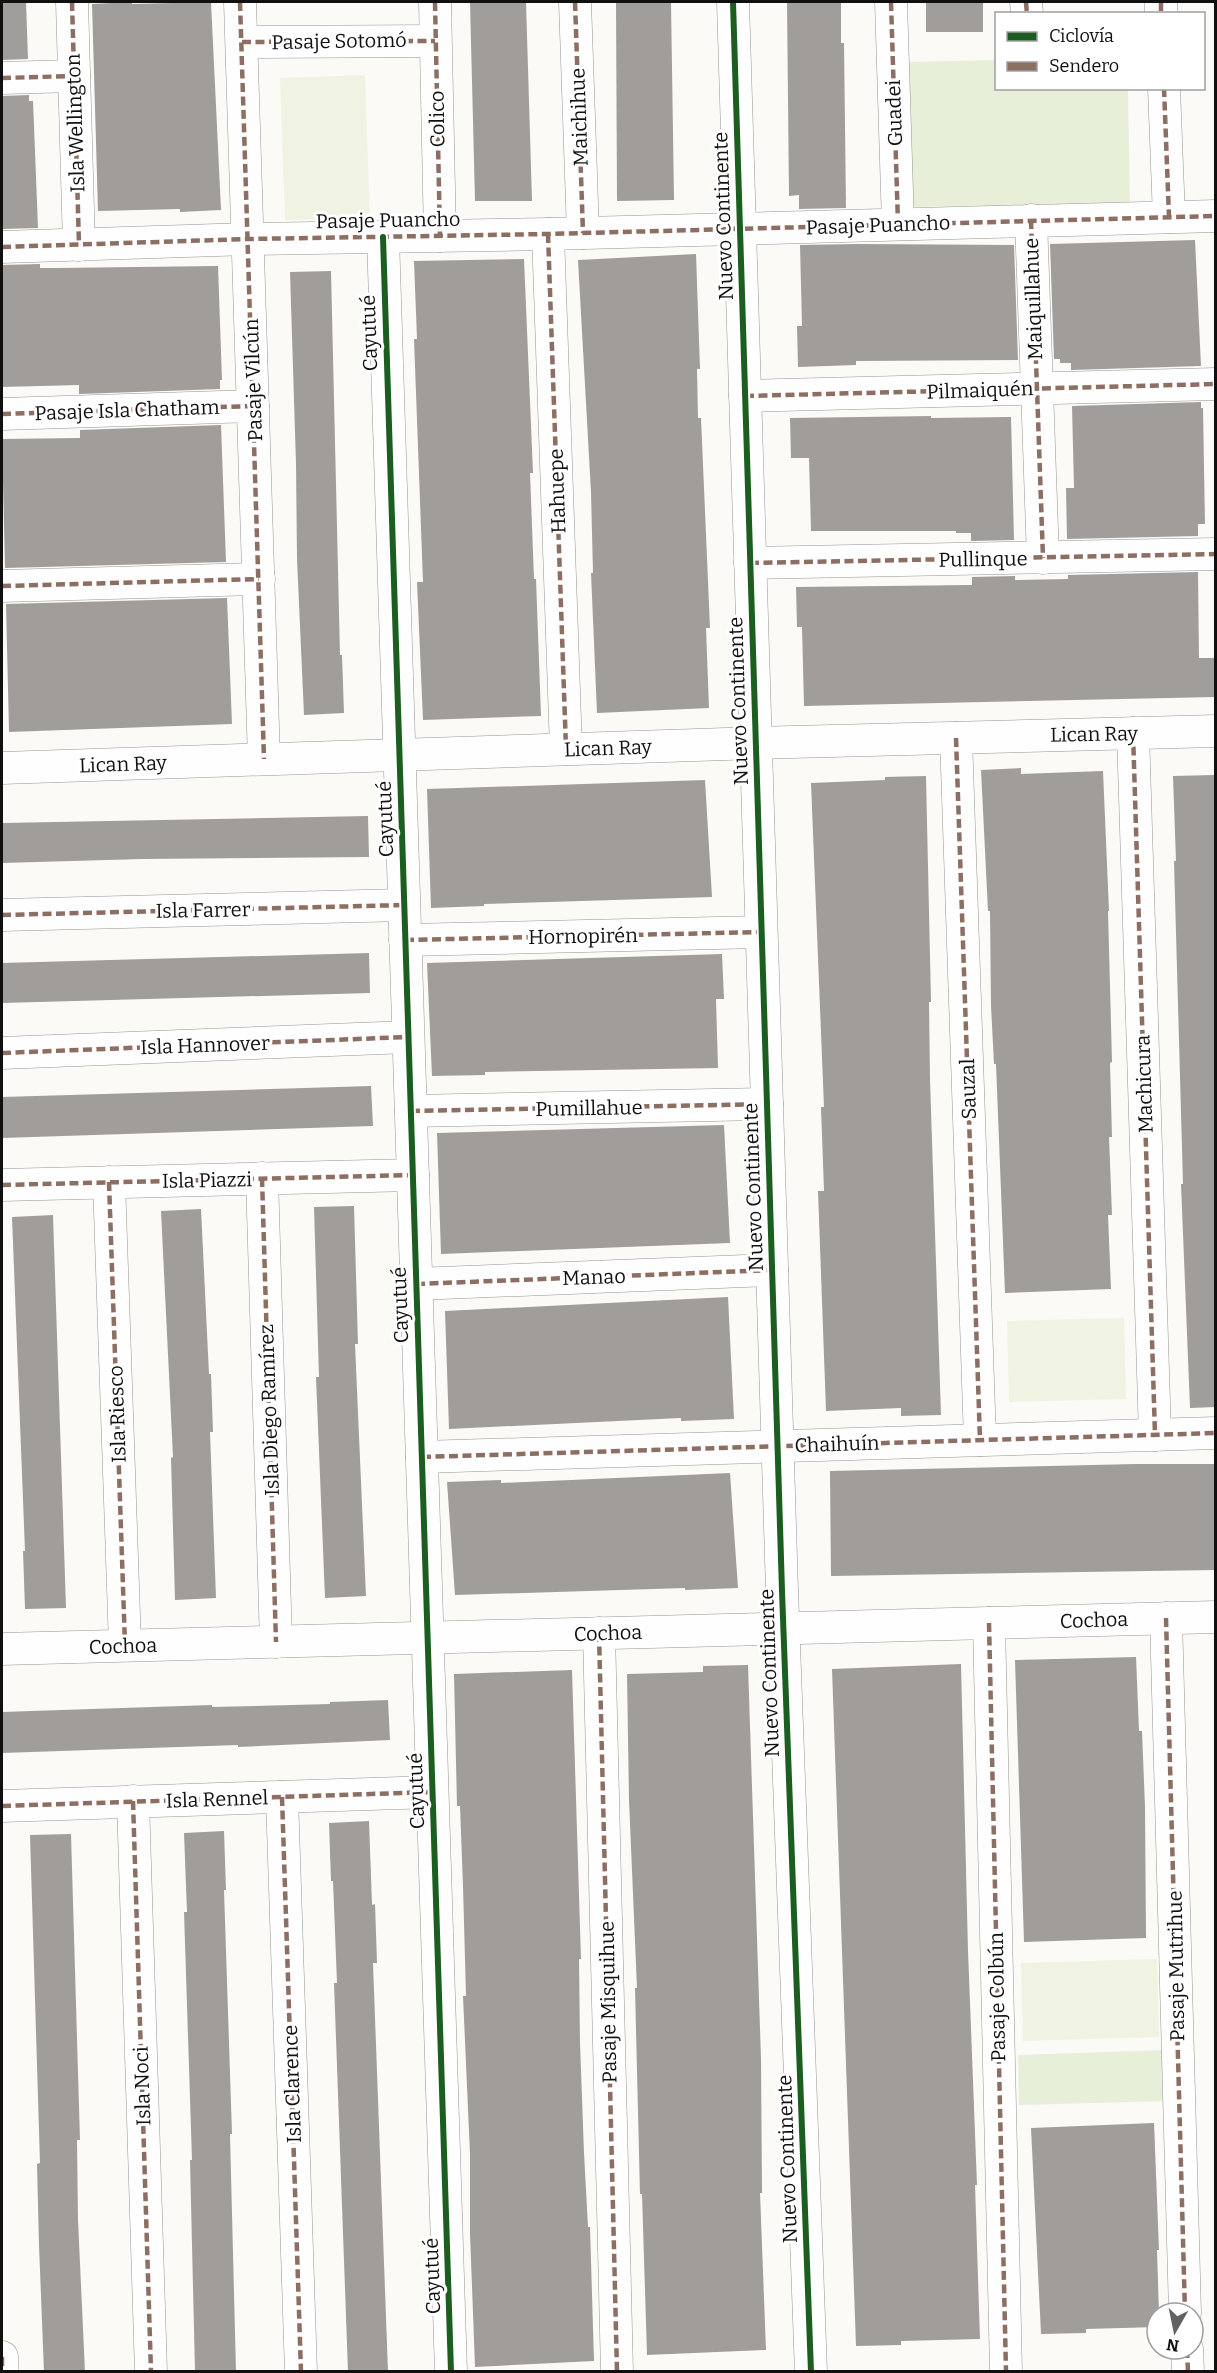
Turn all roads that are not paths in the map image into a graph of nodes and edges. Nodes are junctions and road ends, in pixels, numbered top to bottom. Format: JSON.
{"nodes":[{"id":1,"x":72,"y":2,"type":"edge"},
{"id":2,"x":240,"y":2,"type":"edge"},
{"id":3,"x":435,"y":2,"type":"edge"},
{"id":4,"x":575,"y":2,"type":"edge"},
{"id":5,"x":733,"y":2,"type":"edge"},
{"id":6,"x":891,"y":2,"type":"edge"},
{"id":7,"x":435,"y":40,"type":"junction"},
{"id":8,"x":242,"y":42,"type":"junction"},
{"id":9,"x":74,"y":76,"type":"junction"},
{"id":10,"x":2,"y":78,"type":"edge"},
{"id":11,"x":1164,"y":90,"type":"edge"},
{"id":12,"x":1215,"y":216,"type":"edge"},
{"id":13,"x":1169,"y":217,"type":"junction"},
{"id":14,"x":1031,"y":220,"type":"junction"},
{"id":15,"x":898,"y":224,"type":"junction"},
{"id":16,"x":740,"y":229,"type":"junction"},
{"id":17,"x":583,"y":233,"type":"junction"},
{"id":18,"x":548,"y":234,"type":"junction"},
{"id":19,"x":440,"y":236,"type":"junction"},
{"id":20,"x":383,"y":237,"type":"junction"},
{"id":21,"x":248,"y":239,"type":"junction"},
{"id":22,"x":79,"y":245,"type":"junction"},
{"id":23,"x":2,"y":247,"type":"edge"},
{"id":24,"x":1215,"y":384,"type":"edge"},
{"id":25,"x":1036,"y":388,"type":"junction"},
{"id":26,"x":745,"y":396,"type":"junction"},
{"id":27,"x":254,"y":406,"type":"junction"},
{"id":28,"x":2,"y":414,"type":"edge"},
{"id":29,"x":1215,"y":554,"type":"edge"},
{"id":30,"x":1043,"y":558,"type":"junction"},
{"id":31,"x":750,"y":563,"type":"junction"},
{"id":32,"x":259,"y":579,"type":"junction"},
{"id":33,"x":2,"y":586,"type":"edge"},
{"id":34,"x":1215,"y":731,"type":"edge"},
{"id":35,"x":1133,"y":733,"type":"junction"},
{"id":36,"x":956,"y":738,"type":"junction"},
{"id":37,"x":756,"y":742,"type":"junction"},
{"id":38,"x":566,"y":749,"type":"junction"},
{"id":39,"x":399,"y":754,"type":"junction"},
{"id":40,"x":264,"y":759,"type":"junction"},
{"id":41,"x":2,"y":768,"type":"edge"},
{"id":42,"x":404,"y":905,"type":"junction"},
{"id":43,"x":2,"y":915,"type":"edge"},
{"id":44,"x":761,"y":932,"type":"junction"},
{"id":45,"x":405,"y":939,"type":"junction"},
{"id":46,"x":408,"y":1037,"type":"junction"},
{"id":47,"x":2,"y":1053,"type":"edge"},
{"id":48,"x":767,"y":1104,"type":"junction"},
{"id":49,"x":411,"y":1111,"type":"junction"},
{"id":50,"x":413,"y":1174,"type":"junction"},
{"id":51,"x":262,"y":1178,"type":"junction"},
{"id":52,"x":109,"y":1182,"type":"junction"},
{"id":53,"x":2,"y":1185,"type":"edge"},
{"id":54,"x":772,"y":1270,"type":"junction"},
{"id":55,"x":416,"y":1284,"type":"junction"},
{"id":56,"x":1215,"y":1433,"type":"edge"},
{"id":57,"x":1155,"y":1435,"type":"junction"},
{"id":58,"x":981,"y":1440,"type":"junction"},
{"id":59,"x":778,"y":1446,"type":"junction"},
{"id":60,"x":422,"y":1457,"type":"junction"},
{"id":61,"x":1215,"y":1617,"type":"edge"},
{"id":62,"x":1166,"y":1618,"type":"junction"},
{"id":63,"x":989,"y":1623,"type":"junction"},
{"id":64,"x":783,"y":1628,"type":"junction"},
{"id":65,"x":599,"y":1633,"type":"junction"},
{"id":66,"x":428,"y":1638,"type":"junction"},
{"id":67,"x":276,"y":1641,"type":"junction"},
{"id":68,"x":125,"y":1645,"type":"junction"},
{"id":69,"x":2,"y":1649,"type":"edge"},
{"id":70,"x":432,"y":1792,"type":"junction"},
{"id":71,"x":282,"y":1797,"type":"junction"},
{"id":72,"x":133,"y":1801,"type":"junction"},
{"id":73,"x":2,"y":1806,"type":"edge"},
{"id":74,"x":1185,"y":2301,"type":"edge"},
{"id":75,"x":2,"y":2357,"type":"edge"},
{"id":76,"x":2,"y":2372,"type":"edge"},
{"id":77,"x":151,"y":2372,"type":"edge"},
{"id":78,"x":301,"y":2372,"type":"edge"},
{"id":79,"x":451,"y":2372,"type":"edge"},
{"id":80,"x":617,"y":2372,"type":"edge"},
{"id":81,"x":811,"y":2372,"type":"edge"},
{"id":82,"x":1006,"y":2372,"type":"edge"}],
"edges":[{"from":1,"to":9,"type":"street","name":"Isla Wellington"},
{"from":2,"to":8,"type":"street","name":"Pasaje Vilcún"},
{"from":3,"to":7,"type":"street","name":"Colico"},
{"from":4,"to":17,"type":"street","name":"Maichihue"},
{"from":5,"to":16,"type":"street","name":"Nuevo Continente"},
{"from":6,"to":15,"type":"street","name":"Guadei"},
{"from":7,"to":8,"type":"street","name":"Pasaje Sotomó"},
{"from":7,"to":19,"type":"street","name":"Colico"},
{"from":8,"to":21,"type":"street","name":"Pasaje Vilcún"},
{"from":9,"to":10,"type":"street"},
{"from":9,"to":22,"type":"street","name":"Isla Wellington"},
{"from":11,"to":13,"type":"street"},
{"from":12,"to":13,"type":"street","name":"Pasaje Puancho"},
{"from":13,"to":14,"type":"street","name":"Pasaje Puancho"},
{"from":14,"to":15,"type":"street","name":"Pasaje Puancho"},
{"from":14,"to":25,"type":"street","name":"Maiquillahue"},
{"from":15,"to":16,"type":"street","name":"Pasaje Puancho"},
{"from":16,"to":17,"type":"street","name":"Pasaje Puancho"},
{"from":16,"to":26,"type":"street","name":"Nuevo Continente"},
{"from":17,"to":18,"type":"street","name":"Pasaje Puancho"},
{"from":18,"to":19,"type":"street","name":"Pasaje Puancho"},
{"from":18,"to":38,"type":"street","name":"Hahuepe"},
{"from":19,"to":20,"type":"street","name":"Pasaje Puancho"},
{"from":20,"to":21,"type":"street","name":"Pasaje Puancho"},
{"from":20,"to":39,"type":"street","name":"Cayutué"},
{"from":21,"to":22,"type":"street","name":"Pasaje Puancho"},
{"from":21,"to":27,"type":"street","name":"Pasaje Vilcún"},
{"from":22,"to":23,"type":"street","name":"Pasaje Puancho"},
{"from":24,"to":25,"type":"street","name":"Pilmaiquén"},
{"from":25,"to":26,"type":"street","name":"Pilmaiquén"},
{"from":25,"to":30,"type":"street","name":"Maiquillahue"},
{"from":26,"to":31,"type":"street","name":"Nuevo Continente"},
{"from":27,"to":28,"type":"street","name":"Pasaje Isla Chatham"},
{"from":27,"to":32,"type":"street","name":"Pasaje Vilcún"},
{"from":29,"to":30,"type":"street","name":"Pullinque"},
{"from":30,"to":31,"type":"street","name":"Pullinque"},
{"from":31,"to":37,"type":"street","name":"Nuevo Continente"},
{"from":32,"to":33,"type":"street"},
{"from":32,"to":40,"type":"street","name":"Pasaje Vilcún"},
{"from":34,"to":35,"type":"street","name":"Lican Ray"},
{"from":35,"to":36,"type":"street","name":"Lican Ray"},
{"from":35,"to":57,"type":"street","name":"Machicura"},
{"from":36,"to":37,"type":"street","name":"Lican Ray"},
{"from":36,"to":58,"type":"street","name":"Sauzal"},
{"from":37,"to":38,"type":"street","name":"Lican Ray"},
{"from":37,"to":44,"type":"street","name":"Nuevo Continente"},
{"from":38,"to":39,"type":"street","name":"Lican Ray"},
{"from":39,"to":40,"type":"street","name":"Lican Ray"},
{"from":39,"to":42,"type":"street","name":"Cayutué"},
{"from":40,"to":41,"type":"street","name":"Lican Ray"},
{"from":42,"to":43,"type":"street","name":"Isla Farrer"},
{"from":42,"to":45,"type":"street","name":"Cayutué"},
{"from":44,"to":45,"type":"street","name":"Hornopirén"},
{"from":44,"to":48,"type":"street","name":"Nuevo Continente"},
{"from":45,"to":46,"type":"street","name":"Cayutué"},
{"from":46,"to":47,"type":"street","name":"Isla Hannover"},
{"from":46,"to":49,"type":"street","name":"Cayutué"},
{"from":48,"to":49,"type":"street","name":"Pumillahue"},
{"from":48,"to":54,"type":"street","name":"Nuevo Continente"},
{"from":49,"to":50,"type":"street","name":"Cayutué"},
{"from":50,"to":51,"type":"street","name":"Isla Piazzi"},
{"from":50,"to":55,"type":"street","name":"Cayutué"},
{"from":51,"to":52,"type":"street","name":"Isla Piazzi"},
{"from":51,"to":67,"type":"street","name":"Isla Diego Ramírez"},
{"from":52,"to":53,"type":"street","name":"Isla Piazzi"},
{"from":52,"to":68,"type":"street","name":"Isla Riesco"},
{"from":54,"to":55,"type":"street","name":"Manao"},
{"from":54,"to":59,"type":"street","name":"Nuevo Continente"},
{"from":55,"to":60,"type":"street","name":"Cayutué"},
{"from":56,"to":57,"type":"street","name":"Chaihuín"},
{"from":57,"to":58,"type":"street","name":"Chaihuín"},
{"from":58,"to":59,"type":"street","name":"Chaihuín"},
{"from":59,"to":60,"type":"street","name":"Chaihuín"},
{"from":59,"to":64,"type":"street","name":"Nuevo Continente"},
{"from":60,"to":66,"type":"street","name":"Cayutué"},
{"from":61,"to":62,"type":"street","name":"Cochoa"},
{"from":62,"to":63,"type":"street","name":"Cochoa"},
{"from":62,"to":74,"type":"street","name":"Pasaje Mutrihue"},
{"from":63,"to":64,"type":"street","name":"Cochoa"},
{"from":63,"to":82,"type":"street","name":"Pasaje Colbún"},
{"from":64,"to":65,"type":"street","name":"Cochoa"},
{"from":64,"to":81,"type":"street","name":"Nuevo Continente"},
{"from":65,"to":66,"type":"street","name":"Cochoa"},
{"from":65,"to":80,"type":"street","name":"Pasaje Misquihue"},
{"from":66,"to":67,"type":"street","name":"Cochoa"},
{"from":66,"to":70,"type":"street","name":"Cayutué"},
{"from":67,"to":68,"type":"street","name":"Cochoa"},
{"from":68,"to":69,"type":"street","name":"Cochoa"},
{"from":70,"to":71,"type":"street","name":"Isla Rennel"},
{"from":70,"to":79,"type":"street","name":"Cayutué"},
{"from":71,"to":72,"type":"street","name":"Isla Rennel"},
{"from":71,"to":78,"type":"street","name":"Isla Clarence"},
{"from":72,"to":73,"type":"street","name":"Isla Rennel"},
{"from":72,"to":77,"type":"street","name":"Isla Noci"},
{"from":75,"to":76,"type":"street"}]}
